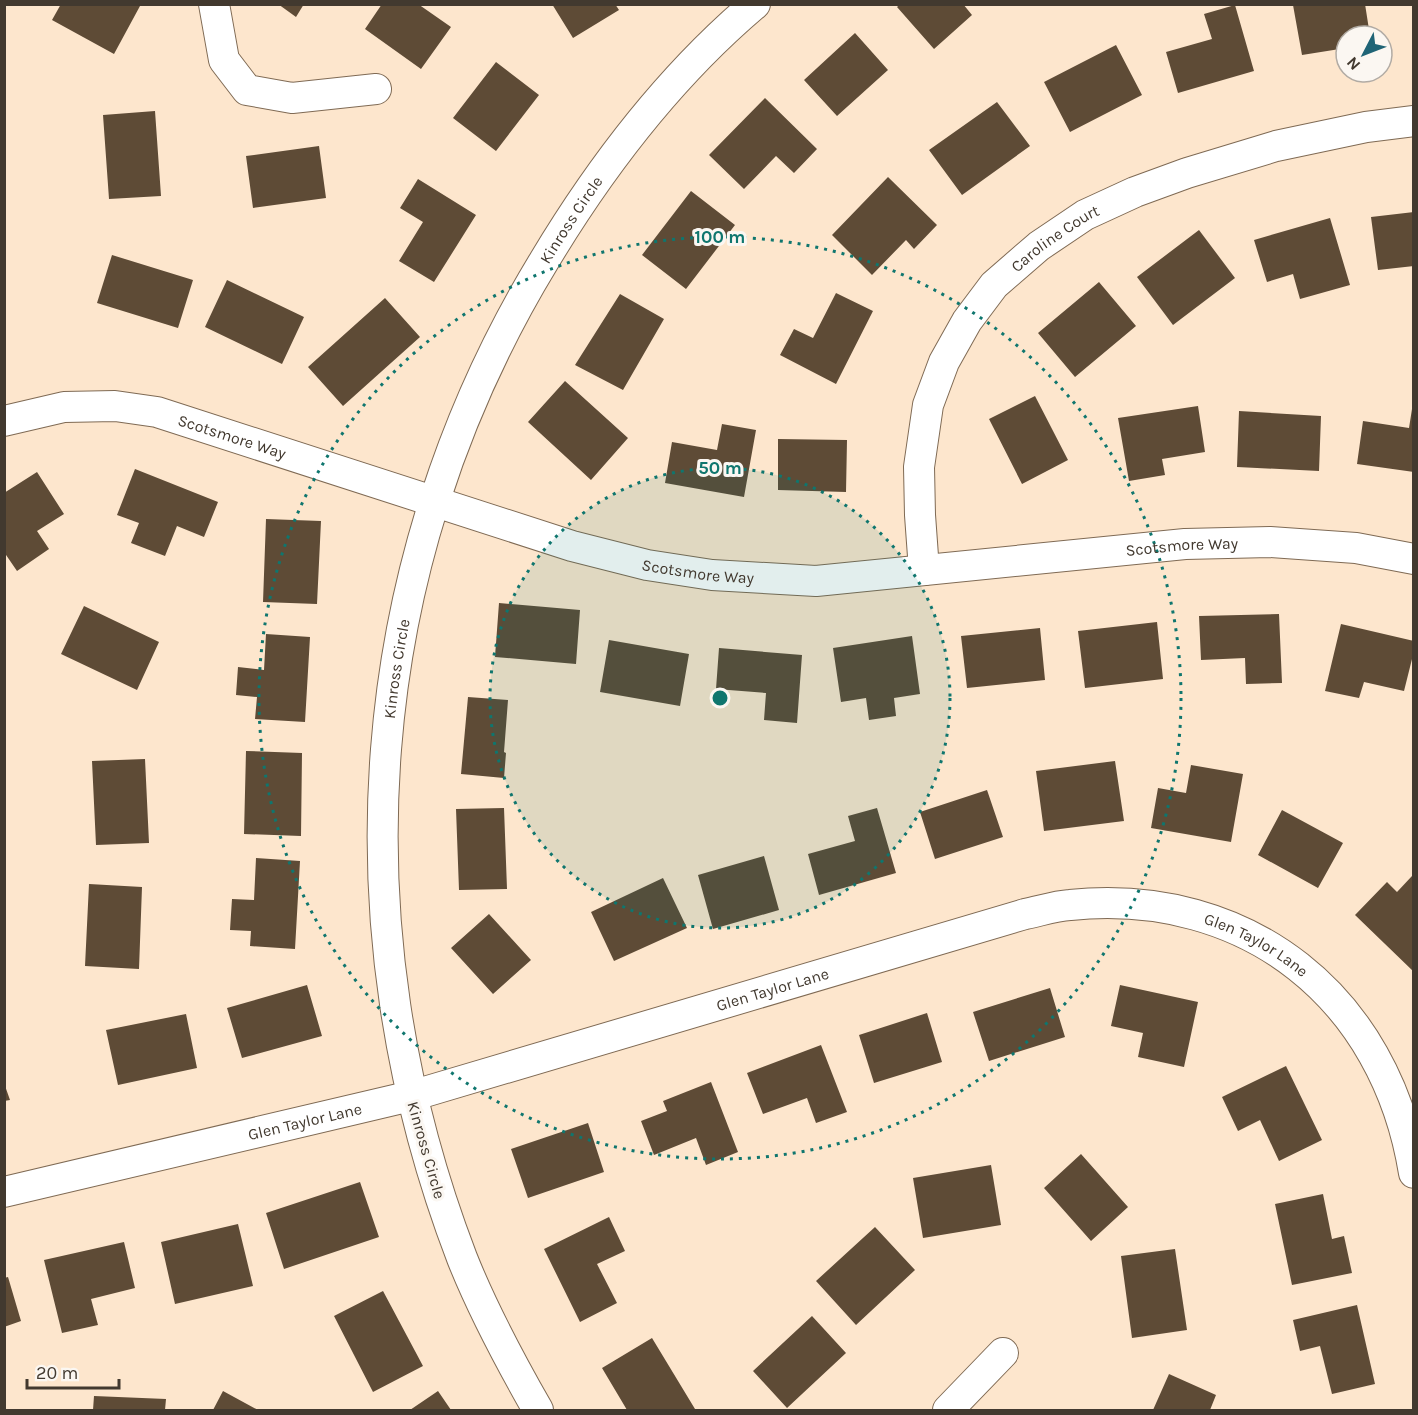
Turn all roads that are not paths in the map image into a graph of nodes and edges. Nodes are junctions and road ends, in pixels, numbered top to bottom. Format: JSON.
{"nodes":[{"id":1,"x":214,"y":4,"type":"edge"},
{"id":2,"x":742,"y":8,"type":"edge"},
{"id":3,"x":376,"y":89,"type":"dead end"},
{"id":4,"x":1413,"y":121,"type":"edge"},
{"id":5,"x":4,"y":421,"type":"edge"},
{"id":6,"x":434,"y":500,"type":"junction"},
{"id":7,"x":1413,"y":559,"type":"edge"},
{"id":8,"x":924,"y":570,"type":"junction"},
{"id":9,"x":411,"y":1096,"type":"junction"},
{"id":10,"x":1413,"y":1173,"type":"edge"},
{"id":11,"x":4,"y":1192,"type":"edge"},
{"id":12,"x":1003,"y":1353,"type":"dead end"},
{"id":13,"x":538,"y":1410,"type":"edge"},
{"id":14,"x":948,"y":1410,"type":"edge"}],
"edges":[{"from":1,"to":3,"type":"street"},
{"from":2,"to":6,"type":"street","name":"Kinross Circle"},
{"from":4,"to":8,"type":"street","name":"Caroline Court"},
{"from":5,"to":6,"type":"street","name":"Scotsmore Way"},
{"from":6,"to":8,"type":"street","name":"Scotsmore Way"},
{"from":6,"to":9,"type":"street","name":"Kinross Circle"},
{"from":7,"to":8,"type":"street","name":"Scotsmore Way"},
{"from":9,"to":10,"type":"street","name":"Glen Taylor Lane"},
{"from":9,"to":11,"type":"street","name":"Glen Taylor Lane"},
{"from":9,"to":13,"type":"street","name":"Kinross Circle"},
{"from":12,"to":14,"type":"street"}]}
